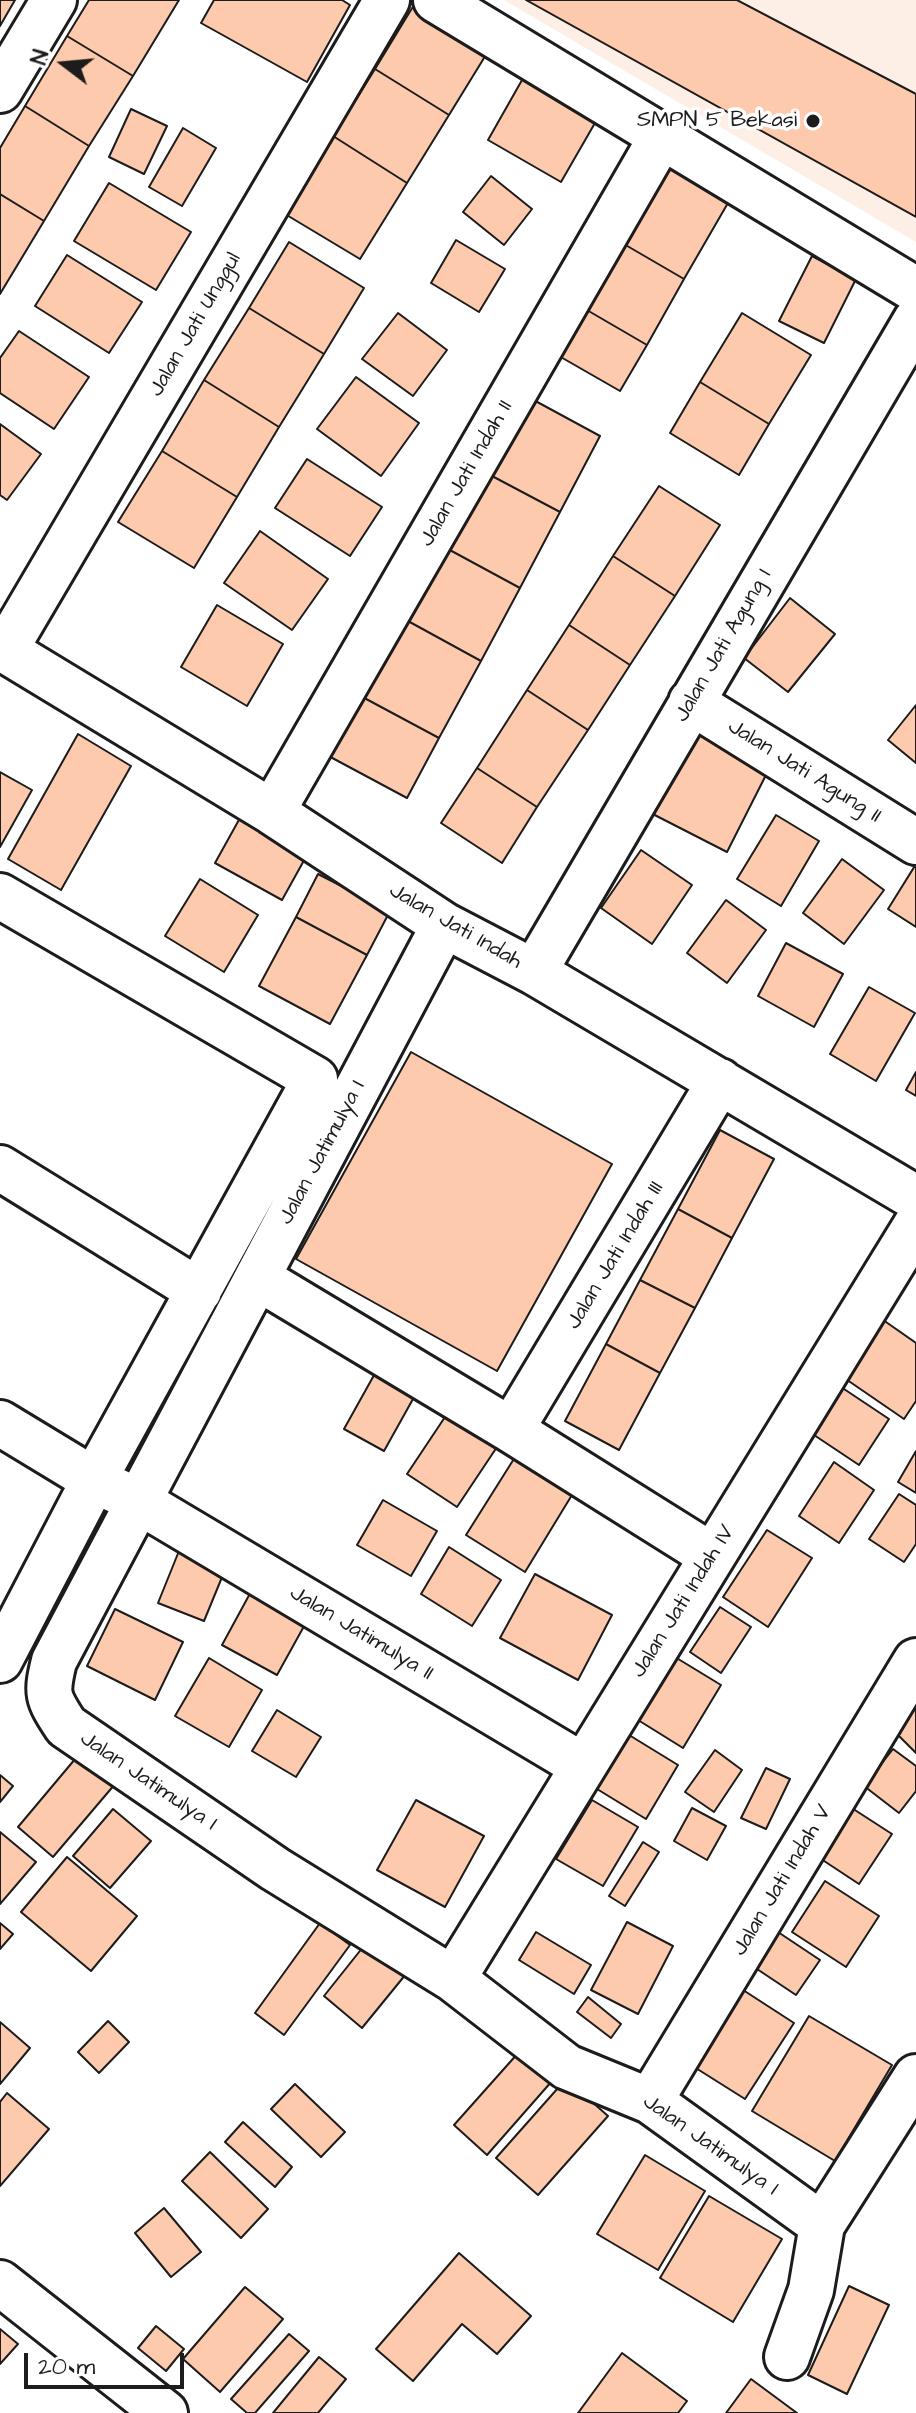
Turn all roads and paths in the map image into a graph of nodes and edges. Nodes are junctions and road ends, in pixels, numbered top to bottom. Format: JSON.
{"nodes":[{"id":1,"x":54,"y":0,"type":"edge"},
{"id":2,"x":387,"y":0,"type":"edge"},
{"id":3,"x":436,"y":0,"type":"edge"},
{"id":4,"x":0,"y":90,"type":"edge"},
{"id":5,"x":662,"y":136,"type":"junction"},
{"id":6,"x":916,"y":290,"type":"edge"},
{"id":7,"x":916,"y":320,"type":"edge"},
{"id":8,"x":2,"y":648,"type":"edge"},
{"id":9,"x":691,"y":702,"type":"junction"},
{"id":10,"x":272,"y":812,"type":"junction"},
{"id":11,"x":916,"y":842,"type":"edge"},
{"id":12,"x":0,"y":896,"type":"edge"},
{"id":13,"x":444,"y":925,"type":"junction"},
{"id":14,"x":534,"y":972,"type":"junction"},
{"id":15,"x":720,"y":1081,"type":"junction"},
{"id":16,"x":0,"y":1168,"type":"edge"},
{"id":17,"x":916,"y":1198,"type":"edge"},
{"id":18,"x":916,"y":1225,"type":"edge"},
{"id":19,"x":258,"y":1278,"type":"junction"},
{"id":20,"x":199,"y":1291,"type":"junction"},
{"id":21,"x":0,"y":1423,"type":"edge"},
{"id":22,"x":511,"y":1430,"type":"junction"},
{"id":23,"x":94,"y":1480,"type":"junction"},
{"id":24,"x":140,"y":1502,"type":"junction"},
{"id":25,"x":712,"y":1556,"type":"junction"},
{"id":26,"x":0,"y":1660,"type":"edge"},
{"id":27,"x":916,"y":1661,"type":"edge"},
{"id":28,"x":583,"y":1766,"type":"junction"},
{"id":29,"x":453,"y":1979,"type":"junction"},
{"id":30,"x":916,"y":2077,"type":"edge"},
{"id":31,"x":650,"y":2101,"type":"junction"},
{"id":32,"x":822,"y":2225,"type":"junction"},
{"id":33,"x":0,"y":2283,"type":"edge"},
{"id":34,"x":787,"y":2357,"type":"dead end"},
{"id":35,"x":165,"y":2413,"type":"edge"}],
"edges":[{"from":1,"to":4,"type":"street"},
{"from":2,"to":8,"type":"street","name":"Jalan Jati Unggul"},
{"from":3,"to":5,"type":"street"},
{"from":5,"to":6,"type":"street"},
{"from":5,"to":10,"type":"street","name":"Jalan Jati Indah II"},
{"from":7,"to":9,"type":"street","name":"Jalan Jati Agung I"},
{"from":8,"to":10,"type":"street","name":"Jalan Jati Indah"},
{"from":9,"to":11,"type":"street","name":"Jalan Jati Agung II"},
{"from":9,"to":14,"type":"street","name":"Jalan Jati Agung I"},
{"from":10,"to":13,"type":"street","name":"Jalan Jati Indah"},
{"from":12,"to":20,"type":"street"},
{"from":13,"to":14,"type":"street","name":"Jalan Jati Indah"},
{"from":13,"to":19,"type":"street","name":"Jalan Jatimulya I"},
{"from":14,"to":15,"type":"street","name":"Jalan Jati Indah"},
{"from":15,"to":17,"type":"street","name":"Jalan Jati Indah"},
{"from":15,"to":22,"type":"street","name":"Jalan Jati Indah III"},
{"from":16,"to":20,"type":"street"},
{"from":18,"to":25,"type":"street","name":"Jalan Jati Indah IV"},
{"from":19,"to":22,"type":"street"},
{"from":19,"to":24,"type":"street","name":"Jalan Jatimulya I"},
{"from":20,"to":23,"type":"street"},
{"from":21,"to":23,"type":"street","name":"Jalan Jatimulya II"},
{"from":22,"to":25,"type":"street"},
{"from":23,"to":24,"type":"street","name":"Jalan Jatimulya II"},
{"from":23,"to":26,"type":"street"},
{"from":24,"to":28,"type":"street","name":"Jalan Jatimulya II"},
{"from":24,"to":29,"type":"street","name":"Jalan Jatimulya I"},
{"from":25,"to":28,"type":"street","name":"Jalan Jati Indah IV"},
{"from":27,"to":31,"type":"street","name":"Jalan Jati Indah V"},
{"from":28,"to":29,"type":"street","name":"Jalan Jati Indah IV"},
{"from":29,"to":31,"type":"street","name":"Jalan Jatimulya I"},
{"from":30,"to":32,"type":"street"},
{"from":31,"to":32,"type":"street","name":"Jalan Jatimulya I"},
{"from":32,"to":34,"type":"street"},
{"from":33,"to":35,"type":"street"}]}
